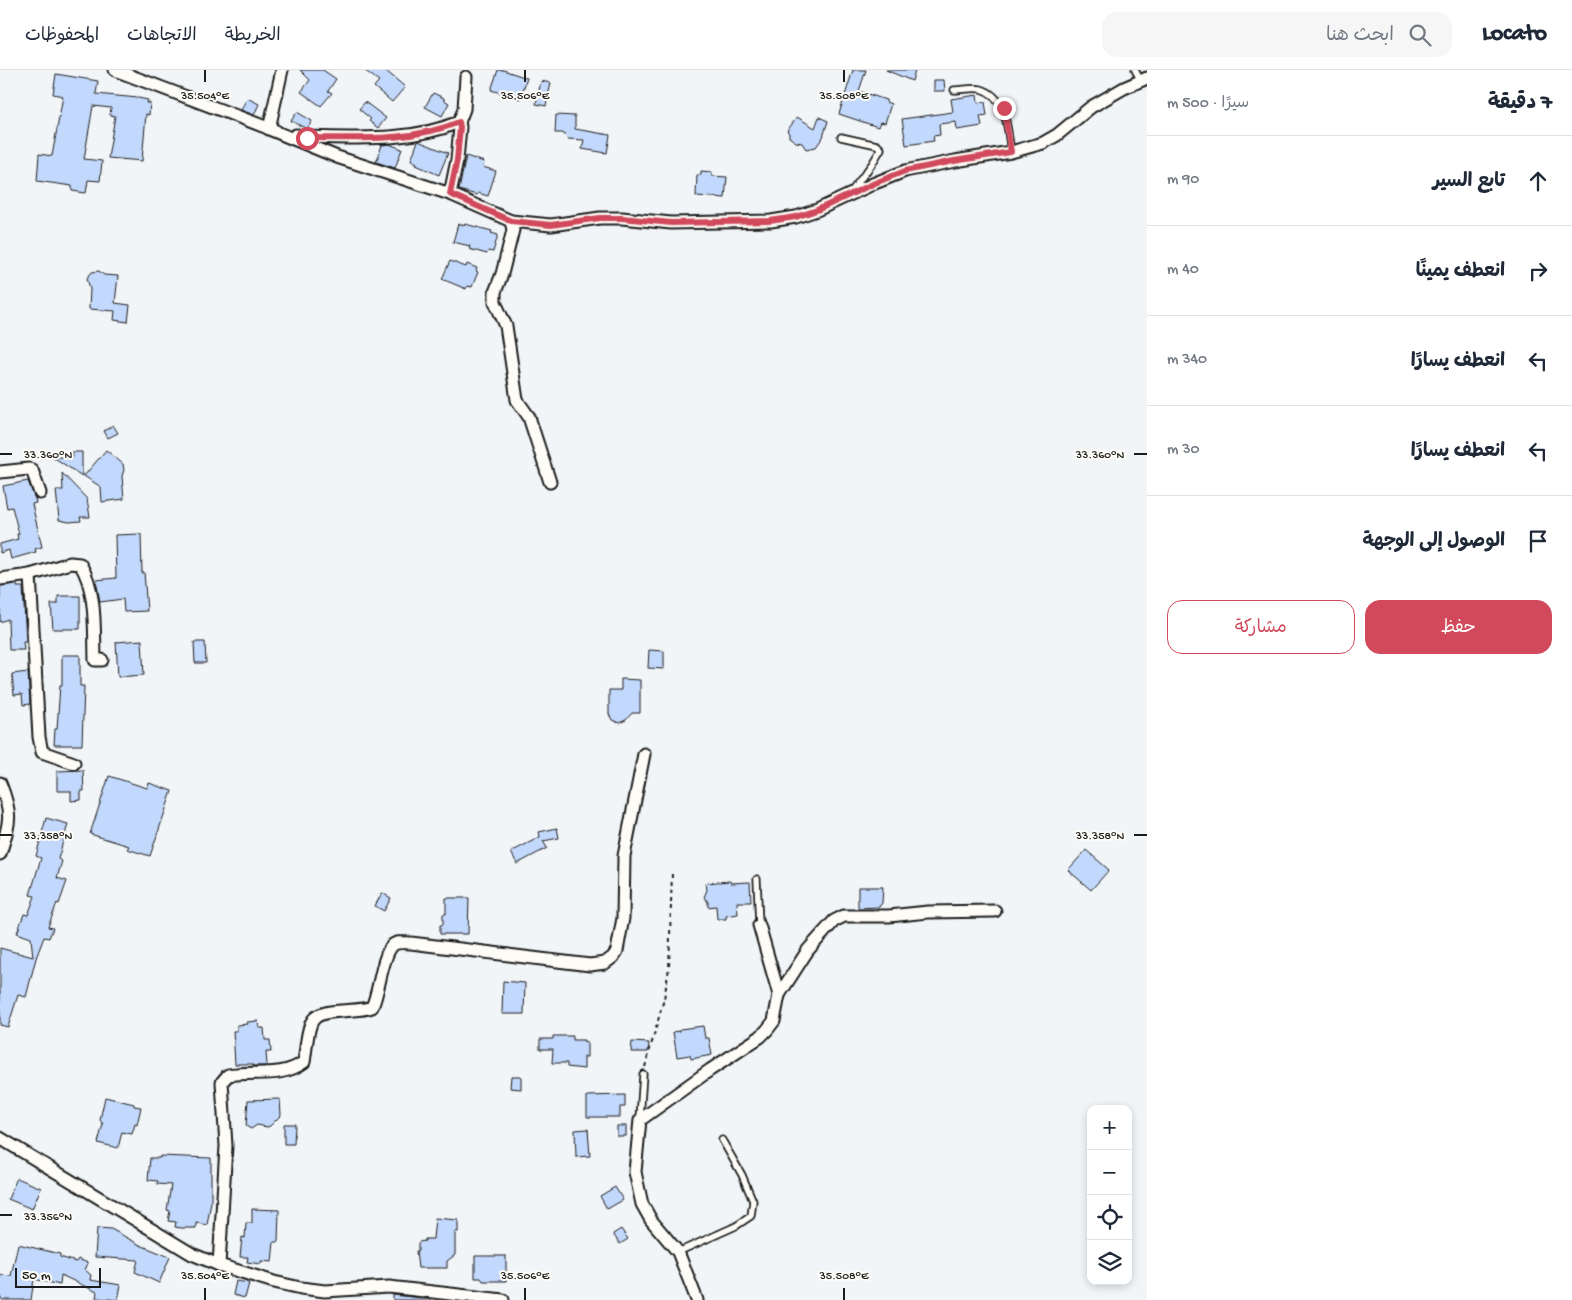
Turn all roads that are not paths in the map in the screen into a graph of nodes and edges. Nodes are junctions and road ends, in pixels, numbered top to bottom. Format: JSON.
{"nodes":[{"id":1,"x":115,"y":70,"type":"edge"},
{"id":2,"x":282,"y":70,"type":"edge"},
{"id":3,"x":1135,"y":70,"type":"edge"},
{"id":4,"x":466,"y":77,"type":"dead end"},
{"id":5,"x":1144,"y":80,"type":"edge"},
{"id":6,"x":954,"y":90,"type":"dead end"},
{"id":7,"x":459,"y":122,"type":"junction"},
{"id":8,"x":270,"y":129,"type":"junction"},
{"id":9,"x":841,"y":138,"type":"dead end"},
{"id":10,"x":1011,"y":152,"type":"junction"},
{"id":11,"x":450,"y":194,"type":"junction"},
{"id":12,"x":849,"y":194,"type":"junction"},
{"id":13,"x":511,"y":221,"type":"junction"},
{"id":14,"x":0,"y":472,"type":"edge"},
{"id":15,"x":550,"y":482,"type":"dead end"},
{"id":16,"x":40,"y":493,"type":"dead end"},
{"id":17,"x":30,"y":575,"type":"junction"},
{"id":18,"x":0,"y":579,"type":"edge"},
{"id":19,"x":102,"y":660,"type":"dead end"},
{"id":20,"x":644,"y":754,"type":"dead end"},
{"id":21,"x":74,"y":763,"type":"dead end"},
{"id":22,"x":0,"y":783,"type":"edge"},
{"id":23,"x":0,"y":854,"type":"edge"},
{"id":24,"x":757,"y":879,"type":"dead end"},
{"id":25,"x":995,"y":911,"type":"dead end"},
{"id":26,"x":758,"y":925,"type":"joint"},
{"id":27,"x":779,"y":995,"type":"junction"},
{"id":28,"x":643,"y":1074,"type":"road end"},
{"id":29,"x":640,"y":1120,"type":"junction"},
{"id":30,"x":0,"y":1138,"type":"edge"},
{"id":31,"x":722,"y":1140,"type":"dead end"},
{"id":32,"x":678,"y":1252,"type":"junction"},
{"id":33,"x":219,"y":1265,"type":"junction"},
{"id":34,"x":484,"y":1299,"type":"edge"},
{"id":35,"x":503,"y":1300,"type":"edge"},
{"id":36,"x":697,"y":1300,"type":"edge"}],
"edges":[{"from":1,"to":8,"type":"street"},
{"from":2,"to":8,"type":"street"},
{"from":3,"to":5,"type":"lane"},
{"from":4,"to":7,"type":"street"},
{"from":5,"to":10,"type":"street"},
{"from":6,"to":10,"type":"lane"},
{"from":7,"to":8,"type":"street"},
{"from":7,"to":11,"type":"street"},
{"from":8,"to":11,"type":"street"},
{"from":9,"to":12,"type":"lane"},
{"from":10,"to":12,"type":"street"},
{"from":11,"to":13,"type":"street"},
{"from":12,"to":13,"type":"street"},
{"from":13,"to":15,"type":"street"},
{"from":14,"to":16,"type":"street"},
{"from":17,"to":18,"type":"street"},
{"from":17,"to":19,"type":"street"},
{"from":17,"to":21,"type":"street"},
{"from":20,"to":33,"type":"street"},
{"from":22,"to":23,"type":"street"},
{"from":24,"to":26,"type":"lane"},
{"from":25,"to":27,"type":"street"},
{"from":26,"to":27,"type":"street"},
{"from":27,"to":29,"type":"street"},
{"from":28,"to":29,"type":"lane"},
{"from":29,"to":32,"type":"street"},
{"from":30,"to":33,"type":"street"},
{"from":31,"to":32,"type":"lane"},
{"from":32,"to":36,"type":"street"},
{"from":33,"to":34,"type":"street"},
{"from":34,"to":35,"type":"street"}]}
